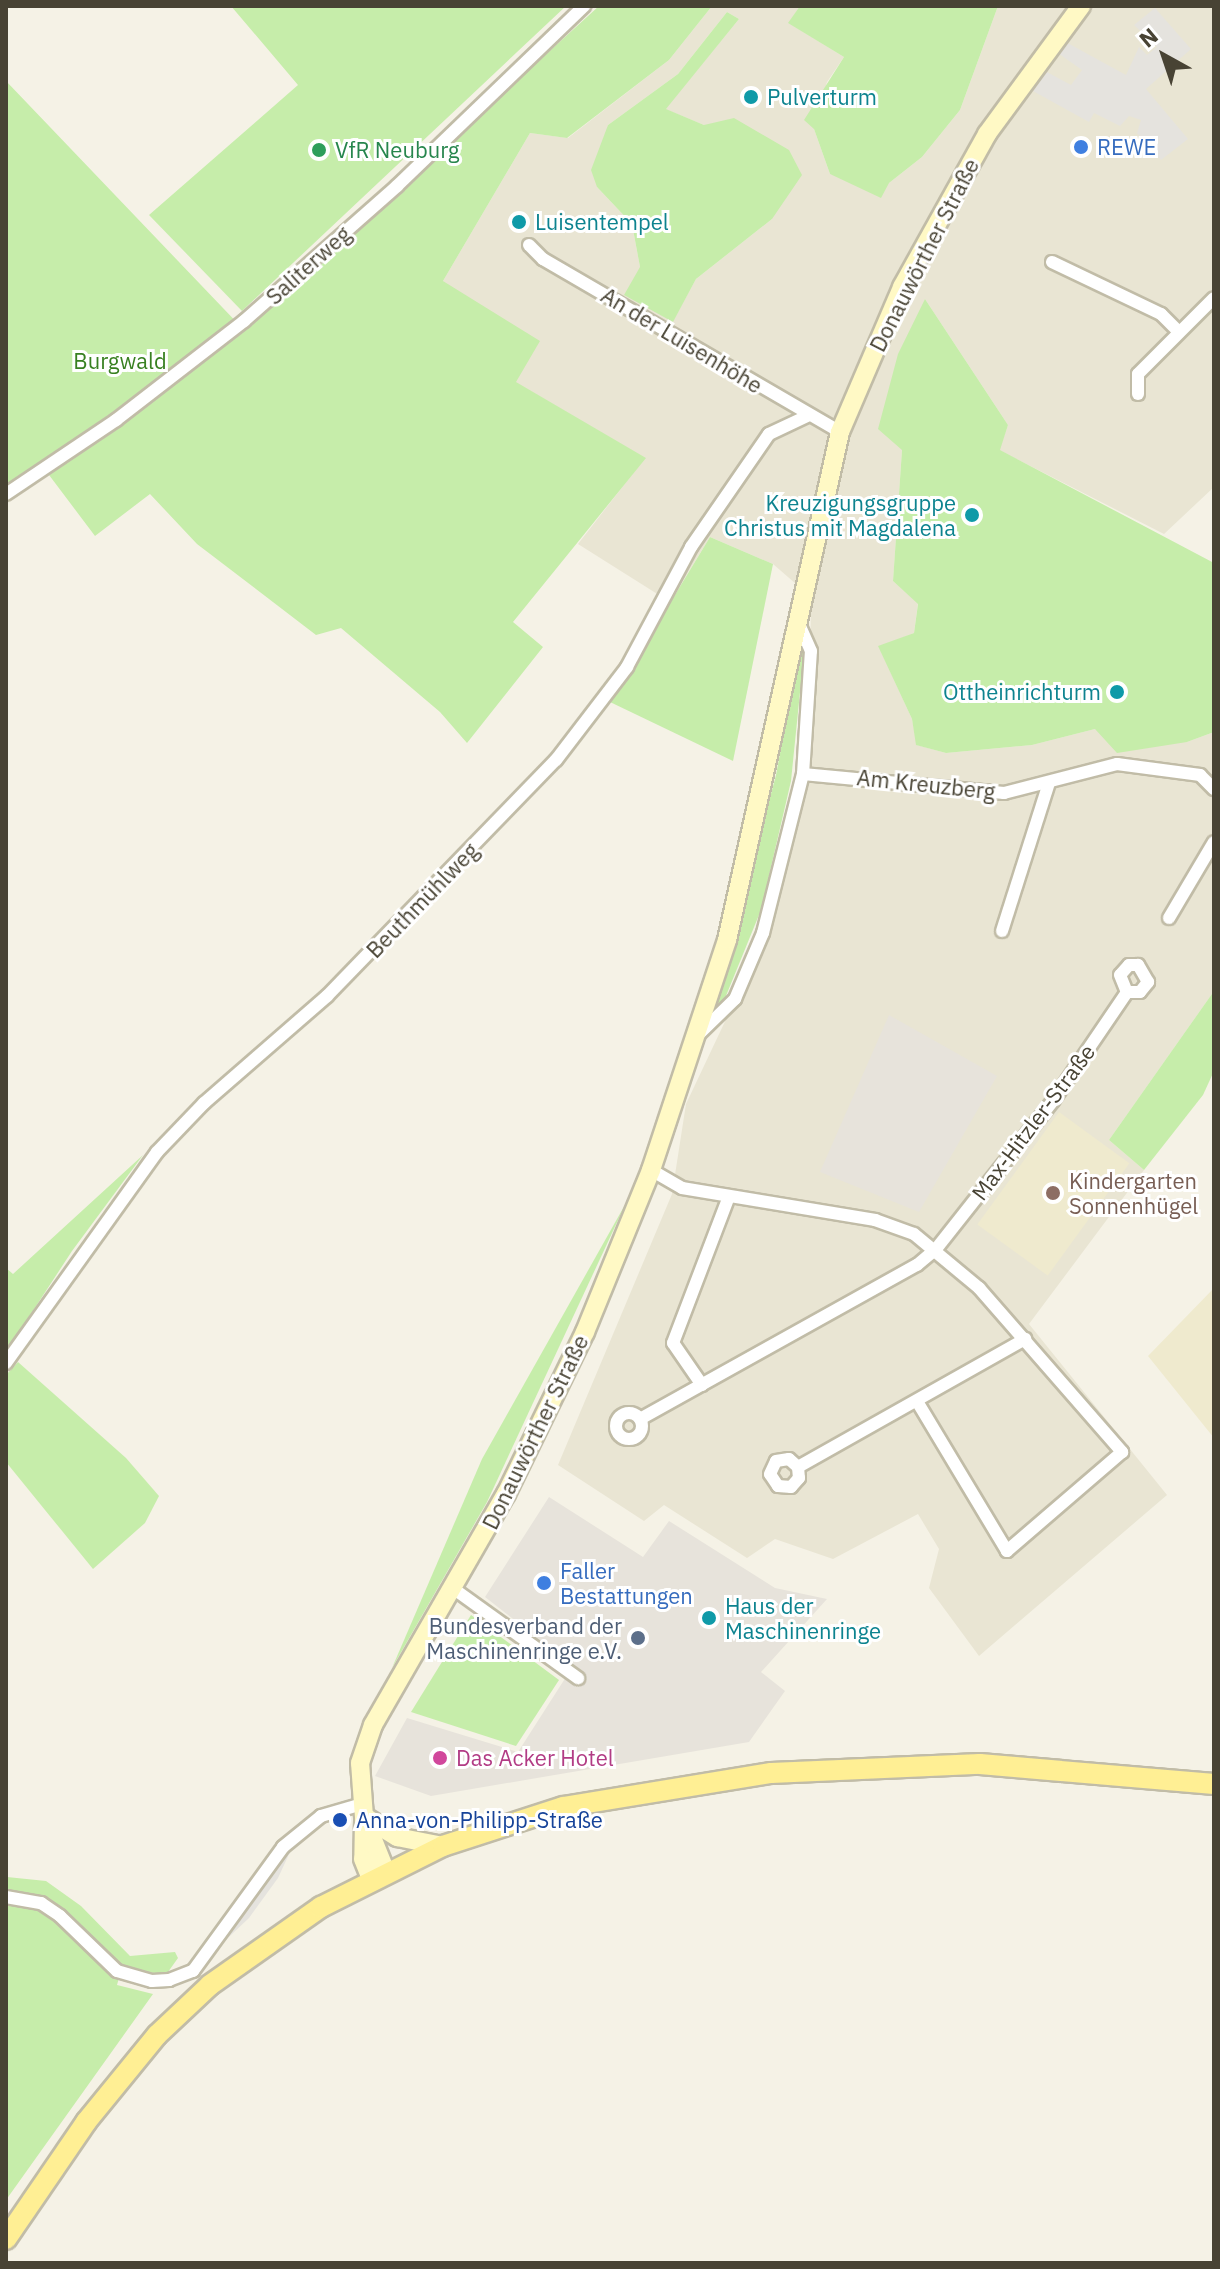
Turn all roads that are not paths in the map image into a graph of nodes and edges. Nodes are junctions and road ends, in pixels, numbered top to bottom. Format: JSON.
{"nodes":[{"id":1,"x":584,"y":6,"type":"edge"},
{"id":2,"x":1081,"y":6,"type":"edge"},
{"id":3,"x":529,"y":245,"type":"dead end"},
{"id":4,"x":1052,"y":262,"type":"dead end"},
{"id":5,"x":1214,"y":298,"type":"edge"},
{"id":6,"x":1177,"y":330,"type":"junction"},
{"id":7,"x":1138,"y":394,"type":"dead end"},
{"id":8,"x":807,"y":416,"type":"junction"},
{"id":9,"x":840,"y":432,"type":"junction"},
{"id":10,"x":6,"y":494,"type":"edge"},
{"id":11,"x":798,"y":622,"type":"junction"},
{"id":12,"x":803,"y":774,"type":"junction"},
{"id":13,"x":1049,"y":783,"type":"junction"},
{"id":14,"x":1214,"y":789,"type":"edge"},
{"id":15,"x":1214,"y":842,"type":"edge"},
{"id":16,"x":1169,"y":918,"type":"dead end"},
{"id":17,"x":1002,"y":931,"type":"dead end"},
{"id":18,"x":1127,"y":992,"type":"dead end"},
{"id":19,"x":698,"y":1035,"type":"junction"},
{"id":20,"x":651,"y":1170,"type":"junction"},
{"id":21,"x":728,"y":1199,"type":"junction"},
{"id":22,"x":936,"y":1249,"type":"junction"},
{"id":23,"x":1025,"y":1339,"type":"junction"},
{"id":24,"x":6,"y":1363,"type":"edge"},
{"id":25,"x":702,"y":1385,"type":"junction"},
{"id":26,"x":917,"y":1401,"type":"junction"},
{"id":27,"x":640,"y":1419,"type":"dead end"},
{"id":28,"x":798,"y":1467,"type":"dead end"},
{"id":29,"x":454,"y":1589,"type":"junction"},
{"id":30,"x":578,"y":1678,"type":"dead end"},
{"id":31,"x":1214,"y":1784,"type":"edge"},
{"id":32,"x":363,"y":1810,"type":"junction"},
{"id":33,"x":443,"y":1846,"type":"junction"},
{"id":34,"x":379,"y":1875,"type":"junction"},
{"id":35,"x":6,"y":1897,"type":"edge"},
{"id":36,"x":6,"y":2239,"type":"edge"}],
"edges":[{"from":1,"to":10,"type":"street","name":"Saliterweg"},
{"from":2,"to":9,"type":"main road","name":"Donauwörther Straße"},
{"from":3,"to":8,"type":"street","name":"An der Luisenhöhe"},
{"from":4,"to":6,"type":"street"},
{"from":5,"to":6,"type":"street"},
{"from":6,"to":7,"type":"street"},
{"from":8,"to":9,"type":"street","name":"An der Luisenhöhe"},
{"from":8,"to":24,"type":"street","name":"Beuthmühlweg"},
{"from":9,"to":11,"type":"main road","name":"Donauwörther Straße"},
{"from":11,"to":12,"type":"street","name":"Donauwörther Straße"},
{"from":11,"to":19,"type":"main road","name":"Donauwörther Straße"},
{"from":12,"to":13,"type":"street","name":"Am Kreuzberg"},
{"from":12,"to":19,"type":"street","name":"Donauwörther Straße"},
{"from":13,"to":14,"type":"street","name":"Am Kreuzberg"},
{"from":13,"to":17,"type":"street"},
{"from":15,"to":16,"type":"street"},
{"from":18,"to":22,"type":"street","name":"Max-Hitzler-Straße"},
{"from":19,"to":20,"type":"main road","name":"Donauwörther Straße"},
{"from":20,"to":21,"type":"street"},
{"from":20,"to":29,"type":"main road","name":"Donauwörther Straße"},
{"from":21,"to":22,"type":"street"},
{"from":21,"to":25,"type":"street"},
{"from":22,"to":23,"type":"street"},
{"from":22,"to":25,"type":"street","name":"Max-Hitzler-Straße"},
{"from":23,"to":26,"type":"street"},
{"from":23,"to":26,"type":"street"},
{"from":25,"to":27,"type":"street","name":"Max-Hitzler-Straße"},
{"from":26,"to":28,"type":"street"},
{"from":29,"to":30,"type":"street"},
{"from":29,"to":32,"type":"main road","name":"Donauwörther Straße"},
{"from":31,"to":33,"type":"main road"},
{"from":32,"to":33,"type":"main road"},
{"from":32,"to":34,"type":"main road","name":"Donauwörther Straße"},
{"from":32,"to":35,"type":"street"},
{"from":33,"to":34,"type":"main road"},
{"from":34,"to":36,"type":"main road"}]}
